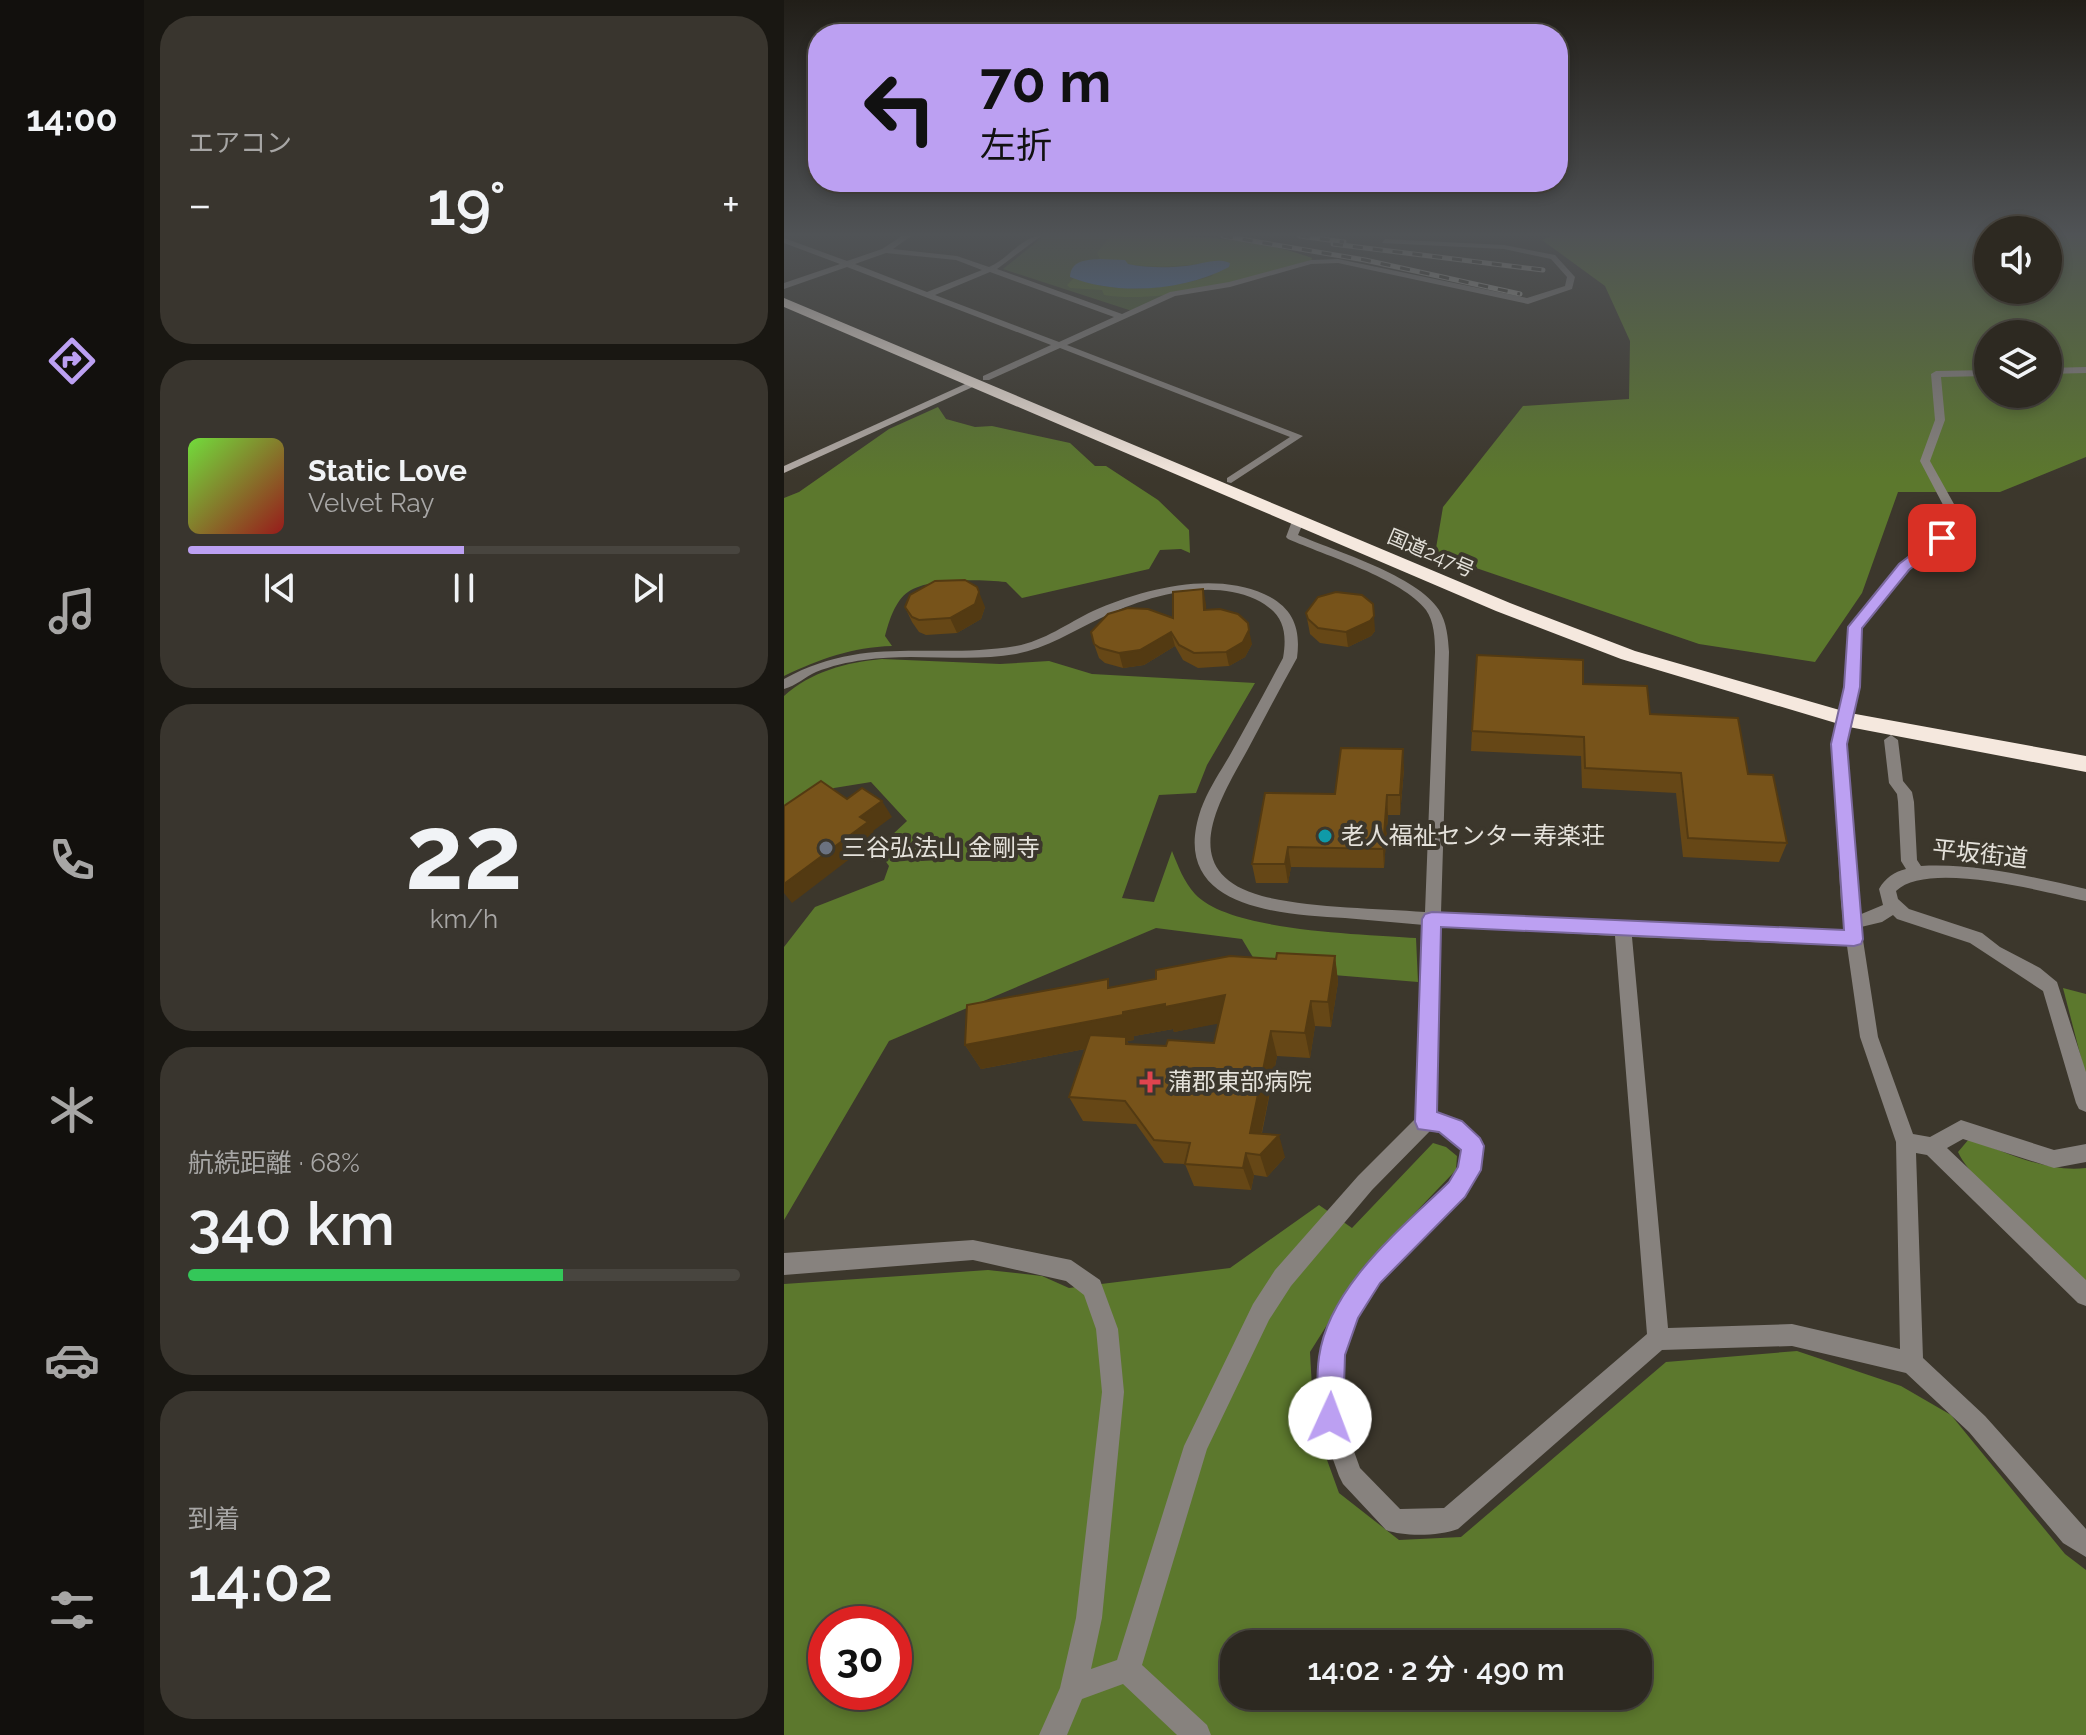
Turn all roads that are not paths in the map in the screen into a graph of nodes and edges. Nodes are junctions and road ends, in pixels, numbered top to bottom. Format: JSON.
{"nodes":[{"id":1,"x":822,"y":317,"type":"edge"},
{"id":2,"x":838,"y":317,"type":"edge"},
{"id":3,"x":986,"y":317,"type":"edge"},
{"id":4,"x":1118,"y":317,"type":"edge"},
{"id":5,"x":1059,"y":344,"type":"junction"},
{"id":6,"x":2086,"y":370,"type":"edge"},
{"id":7,"x":2062,"y":371,"type":"edge"},
{"id":8,"x":1974,"y":373,"type":"edge"},
{"id":9,"x":980,"y":380,"type":"junction"},
{"id":10,"x":784,"y":470,"type":"edge"},
{"id":11,"x":1231,"y":480,"type":"junction"},
{"id":12,"x":1298,"y":521,"type":"junction"},
{"id":13,"x":784,"y":685,"type":"edge"},
{"id":14,"x":1891,"y":740,"type":"dead end"},
{"id":15,"x":2086,"y":748,"type":"edge"},
{"id":16,"x":2086,"y":764,"type":"edge"},
{"id":17,"x":1916,"y":872,"type":"junction"},
{"id":18,"x":2086,"y":895,"type":"edge"},
{"id":19,"x":1895,"y":906,"type":"junction"},
{"id":20,"x":1432,"y":919,"type":"junction"},
{"id":21,"x":1623,"y":929,"type":"junction"},
{"id":22,"x":1853,"y":931,"type":"junction"},
{"id":23,"x":2086,"y":1103,"type":"edge"},
{"id":24,"x":1426,"y":1122,"type":"junction"},
{"id":25,"x":1906,"y":1142,"type":"junction"},
{"id":26,"x":1932,"y":1147,"type":"junction"},
{"id":27,"x":2086,"y":1153,"type":"edge"},
{"id":28,"x":784,"y":1264,"type":"edge"},
{"id":29,"x":2086,"y":1295,"type":"edge"},
{"id":30,"x":1658,"y":1339,"type":"junction"},
{"id":31,"x":1912,"y":1363,"type":"junction"},
{"id":32,"x":2086,"y":1545,"type":"edge"},
{"id":33,"x":1127,"y":1669,"type":"junction"},
{"id":34,"x":1073,"y":1689,"type":"junction"},
{"id":35,"x":1053,"y":1735,"type":"edge"},
{"id":36,"x":1197,"y":1735,"type":"edge"}],
"edges":[{"from":1,"to":9,"type":"highway","name":"国道247号"},
{"from":2,"to":9,"type":"highway","name":"国道247号"},
{"from":3,"to":5,"type":"street"},
{"from":4,"to":5,"type":"street"},
{"from":5,"to":9,"type":"street"},
{"from":5,"to":11,"type":"street"},
{"from":6,"to":7,"type":"street"},
{"from":8,"to":22,"type":"street","bridge":true},
{"from":9,"to":10,"type":"street"},
{"from":9,"to":11,"type":"highway","name":"国道247号"},
{"from":9,"to":12,"type":"highway","name":"国道247号"},
{"from":11,"to":15,"type":"highway","name":"国道247号"},
{"from":12,"to":16,"type":"highway","name":"国道247号"},
{"from":12,"to":20,"type":"street"},
{"from":13,"to":20,"type":"street"},
{"from":14,"to":17,"type":"street"},
{"from":17,"to":18,"type":"street","name":"平坂街道"},
{"from":17,"to":19,"type":"street"},
{"from":19,"to":22,"type":"street"},
{"from":19,"to":23,"type":"street"},
{"from":20,"to":21,"type":"street"},
{"from":20,"to":24,"type":"street"},
{"from":21,"to":22,"type":"street"},
{"from":21,"to":30,"type":"street"},
{"from":22,"to":25,"type":"street"},
{"from":24,"to":30,"type":"street"},
{"from":24,"to":33,"type":"street"},
{"from":25,"to":26,"type":"street"},
{"from":25,"to":31,"type":"street"},
{"from":26,"to":27,"type":"street"},
{"from":26,"to":29,"type":"street"},
{"from":28,"to":34,"type":"street"},
{"from":30,"to":31,"type":"street"},
{"from":31,"to":32,"type":"street"},
{"from":33,"to":34,"type":"street"},
{"from":33,"to":36,"type":"street"},
{"from":34,"to":35,"type":"street"}]}
